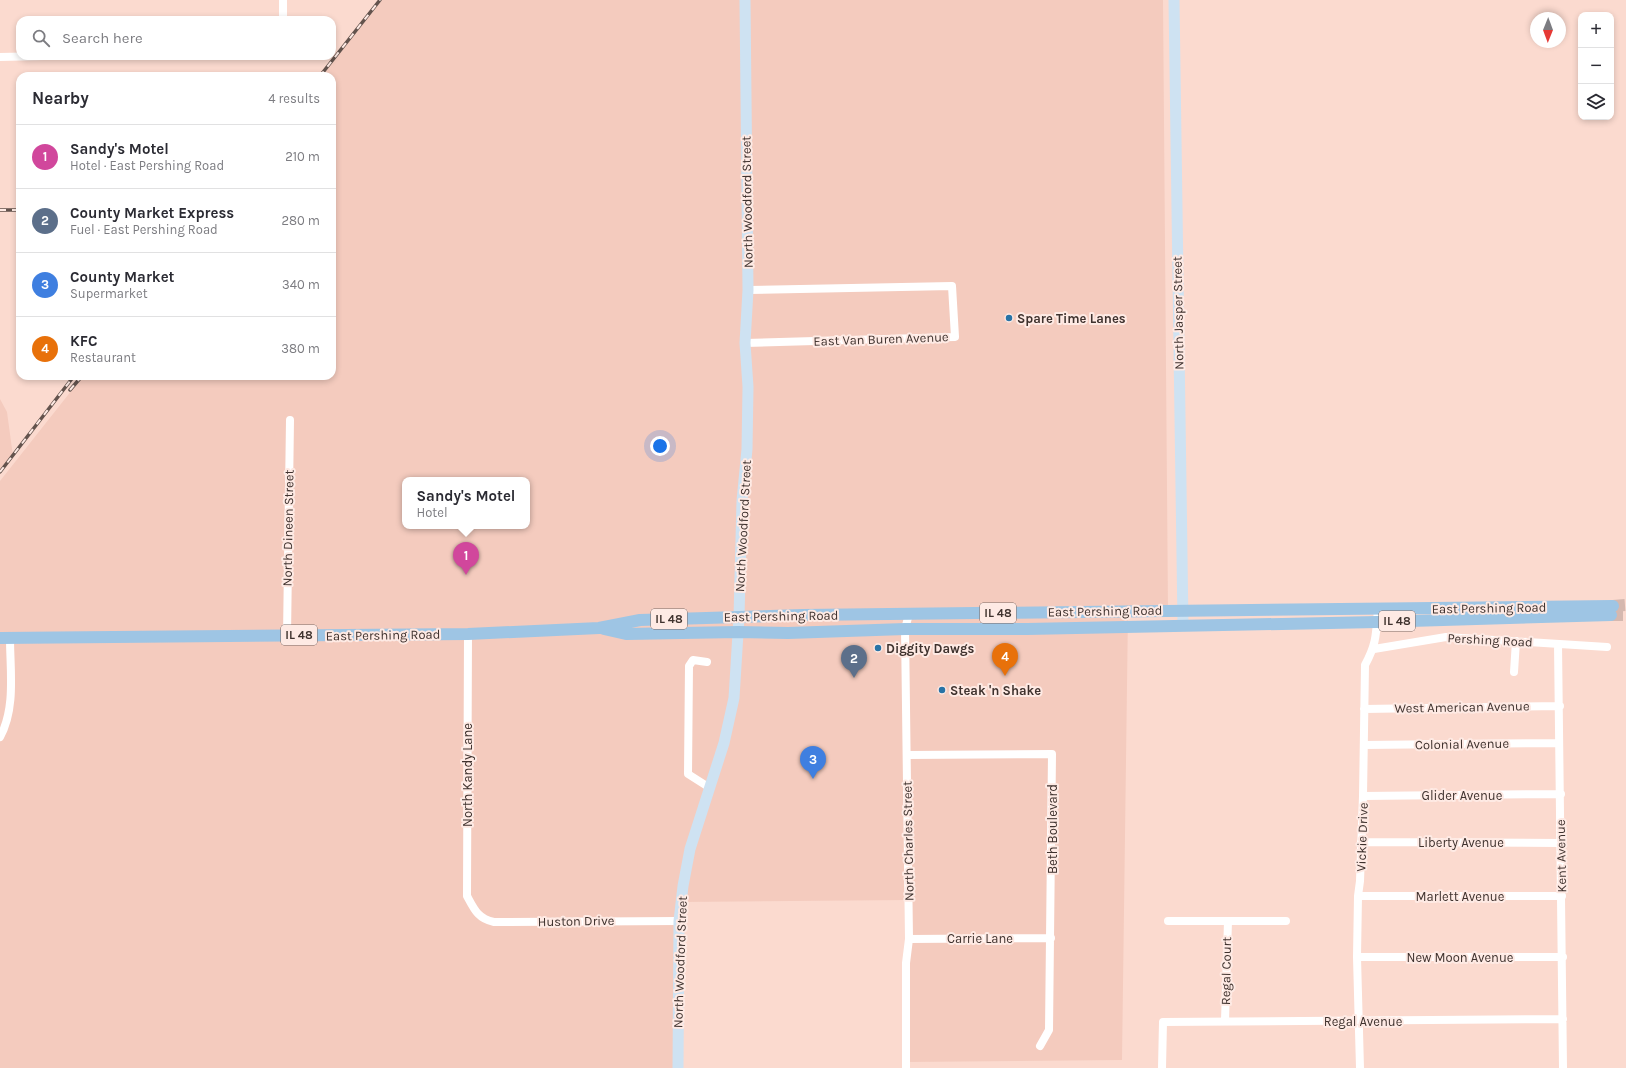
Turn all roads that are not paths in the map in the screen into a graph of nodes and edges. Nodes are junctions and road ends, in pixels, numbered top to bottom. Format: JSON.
{"nodes":[{"id":1,"x":283,"y":0,"type":"edge"},
{"id":2,"x":745,"y":0,"type":"edge"},
{"id":3,"x":1174,"y":0,"type":"edge"},
{"id":4,"x":283,"y":16,"type":"edge"},
{"id":5,"x":0,"y":57,"type":"edge"},
{"id":6,"x":16,"y":57,"type":"edge"},
{"id":7,"x":748,"y":290,"type":"junction"},
{"id":8,"x":745,"y":343,"type":"junction"},
{"id":9,"x":290,"y":420,"type":"dead end"},
{"id":10,"x":1378,"y":609,"type":"junction"},
{"id":11,"x":1182,"y":611,"type":"junction"},
{"id":12,"x":909,"y":614,"type":"junction"},
{"id":13,"x":739,"y":617,"type":"junction"},
{"id":14,"x":1377,"y":622,"type":"junction"},
{"id":15,"x":1183,"y":625,"type":"junction"},
{"id":16,"x":599,"y":628,"type":"junction"},
{"id":17,"x":905,"y":629,"type":"junction"},
{"id":18,"x":738,"y":632,"type":"junction"},
{"id":19,"x":468,"y":634,"type":"junction"},
{"id":20,"x":287,"y":636,"type":"junction"},
{"id":21,"x":5,"y":638,"type":"edge"},
{"id":22,"x":1516,"y":641,"type":"junction"},
{"id":23,"x":1558,"y":644,"type":"junction"},
{"id":24,"x":1607,"y":647,"type":"dead end"},
{"id":25,"x":1374,"y":649,"type":"junction"},
{"id":26,"x":707,"y":662,"type":"dead end"},
{"id":27,"x":1514,"y":672,"type":"dead end"},
{"id":28,"x":1560,"y":706,"type":"junction"},
{"id":29,"x":1364,"y":708,"type":"junction"},
{"id":30,"x":0,"y":737,"type":"edge"},
{"id":31,"x":1560,"y":744,"type":"junction"},
{"id":32,"x":1364,"y":745,"type":"junction"},
{"id":33,"x":907,"y":755,"type":"junction"},
{"id":34,"x":710,"y":788,"type":"junction"},
{"id":35,"x":1561,"y":794,"type":"junction"},
{"id":36,"x":1363,"y":796,"type":"junction"},
{"id":37,"x":1361,"y":842,"type":"junction"},
{"id":38,"x":1560,"y":842,"type":"junction"},
{"id":39,"x":1358,"y":896,"type":"junction"},
{"id":40,"x":1562,"y":896,"type":"junction"},
{"id":41,"x":476,"y":914,"type":"joint"},
{"id":42,"x":679,"y":920,"type":"junction"},
{"id":43,"x":1168,"y":921,"type":"dead end"},
{"id":44,"x":1228,"y":921,"type":"junction"},
{"id":45,"x":1286,"y":921,"type":"dead end"},
{"id":46,"x":1051,"y":938,"type":"junction"},
{"id":47,"x":909,"y":939,"type":"junction"},
{"id":48,"x":1357,"y":957,"type":"junction"},
{"id":49,"x":1563,"y":957,"type":"junction"},
{"id":50,"x":1563,"y":1019,"type":"junction"},
{"id":51,"x":1225,"y":1021,"type":"junction"},
{"id":52,"x":1358,"y":1021,"type":"junction"},
{"id":53,"x":1040,"y":1046,"type":"dead end"},
{"id":54,"x":678,"y":1068,"type":"edge"},
{"id":55,"x":906,"y":1068,"type":"edge"},
{"id":56,"x":1162,"y":1068,"type":"edge"},
{"id":57,"x":1360,"y":1068,"type":"edge"},
{"id":58,"x":1563,"y":1068,"type":"edge"}],
"edges":[{"from":1,"to":4,"type":"street"},
{"from":2,"to":7,"type":"street","name":"North Woodford Street"},
{"from":3,"to":11,"type":"street","name":"North Jasper Street"},
{"from":5,"to":6,"type":"street"},
{"from":7,"to":8,"type":"street","name":"North Woodford Street"},
{"from":7,"to":8,"type":"street","name":"East Van Buren Avenue"},
{"from":8,"to":13,"type":"street","name":"North Woodford Street"},
{"from":9,"to":20,"type":"street","name":"North Dineen Street"},
{"from":10,"to":11,"type":"main road","name":"East Pershing Road","number":"IL 48"},
{"from":10,"to":14,"type":"street","name":"Vickie Drive"},
{"from":10,"to":14,"type":"main road","name":"East Pershing Road","number":"IL 48"},
{"from":11,"to":12,"type":"main road","name":"East Pershing Road","number":"IL 48"},
{"from":11,"to":15,"type":"street","name":"North Jasper Street"},
{"from":12,"to":13,"type":"main road","name":"East Pershing Road","number":"IL 48"},
{"from":12,"to":17,"type":"street","name":"North Charles Street"},
{"from":13,"to":16,"type":"main road","name":"East Pershing Road","number":"IL 48"},
{"from":13,"to":18,"type":"street","name":"North Woodford Street"},
{"from":14,"to":15,"type":"main road","name":"East Pershing Road","number":"IL 48"},
{"from":14,"to":25,"type":"street","name":"Vickie Drive"},
{"from":15,"to":17,"type":"main road","name":"East Pershing Road","number":"IL 48"},
{"from":16,"to":18,"type":"main road","name":"East Pershing Road","number":"IL 48"},
{"from":16,"to":19,"type":"main road","name":"East Pershing Road","number":"IL 48"},
{"from":17,"to":18,"type":"main road","name":"East Pershing Road","number":"IL 48"},
{"from":17,"to":33,"type":"street","name":"North Charles Street"},
{"from":18,"to":34,"type":"street","name":"North Woodford Street"},
{"from":19,"to":20,"type":"main road","name":"East Pershing Road","number":"IL 48"},
{"from":19,"to":41,"type":"street","name":"North Kandy Lane"},
{"from":20,"to":21,"type":"main road","name":"East Pershing Road","number":"IL 48"},
{"from":21,"to":30,"type":"street"},
{"from":22,"to":23,"type":"street","name":"Pershing Road"},
{"from":22,"to":25,"type":"street","name":"Pershing Road"},
{"from":22,"to":27,"type":"street"},
{"from":23,"to":24,"type":"street","name":"Pershing Road"},
{"from":23,"to":28,"type":"street","name":"Kent Avenue"},
{"from":25,"to":29,"type":"street","name":"Vickie Drive"},
{"from":26,"to":34,"type":"street"},
{"from":28,"to":29,"type":"street","name":"West American Avenue"},
{"from":28,"to":31,"type":"street","name":"Kent Avenue"},
{"from":29,"to":32,"type":"street","name":"Vickie Drive"},
{"from":31,"to":32,"type":"street","name":"Colonial Avenue"},
{"from":31,"to":35,"type":"street","name":"Kent Avenue"},
{"from":32,"to":36,"type":"street","name":"Vickie Drive"},
{"from":33,"to":46,"type":"street","name":"Beth Boulevard"},
{"from":33,"to":47,"type":"street","name":"North Charles Street"},
{"from":34,"to":42,"type":"street","name":"North Woodford Street"},
{"from":35,"to":36,"type":"street","name":"Glider Avenue"},
{"from":35,"to":38,"type":"street","name":"Kent Avenue"},
{"from":36,"to":37,"type":"street","name":"Vickie Drive"},
{"from":37,"to":38,"type":"street","name":"Liberty Avenue"},
{"from":37,"to":39,"type":"street","name":"Vickie Drive"},
{"from":38,"to":40,"type":"street","name":"Kent Avenue"},
{"from":39,"to":40,"type":"street","name":"Marlett Avenue"},
{"from":39,"to":48,"type":"street","name":"Vickie Drive"},
{"from":40,"to":49,"type":"street","name":"Kent Avenue"},
{"from":41,"to":42,"type":"street","name":"Huston Drive"},
{"from":42,"to":54,"type":"street","name":"North Woodford Street"},
{"from":43,"to":44,"type":"street","name":"Regal Court"},
{"from":44,"to":45,"type":"street","name":"Regal Court"},
{"from":44,"to":51,"type":"street","name":"Regal Court"},
{"from":46,"to":47,"type":"street","name":"Carrie Lane"},
{"from":46,"to":53,"type":"street","name":"Beth Boulevard"},
{"from":47,"to":55,"type":"street","name":"North Charles Street"},
{"from":48,"to":49,"type":"street","name":"New Moon Avenue"},
{"from":48,"to":52,"type":"street","name":"Vickie Drive"},
{"from":49,"to":50,"type":"street","name":"Kent Avenue"},
{"from":50,"to":52,"type":"street","name":"Regal Avenue"},
{"from":50,"to":58,"type":"street","name":"Kent Avenue"},
{"from":51,"to":52,"type":"street","name":"Regal Avenue"},
{"from":51,"to":56,"type":"street","name":"Regal Avenue"},
{"from":52,"to":57,"type":"street","name":"Vickie Drive"}]}
